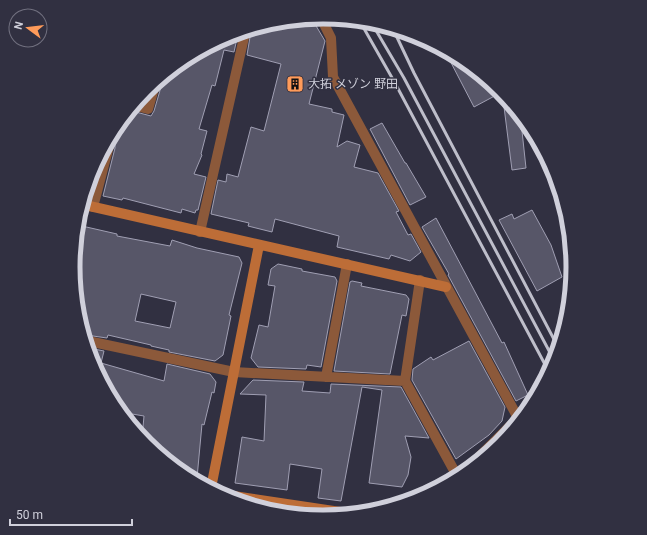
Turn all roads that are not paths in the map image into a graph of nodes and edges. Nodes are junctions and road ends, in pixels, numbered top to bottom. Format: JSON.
{"nodes":[{"id":1,"x":324,"y":24,"type":"edge"},
{"id":2,"x":244,"y":37,"type":"edge"},
{"id":3,"x":152,"y":94,"type":"edge"},
{"id":4,"x":140,"y":107,"type":"edge"},
{"id":5,"x":102,"y":167,"type":"edge"},
{"id":6,"x":89,"y":206,"type":"edge"},
{"id":7,"x":200,"y":232,"type":"junction"},
{"id":8,"x":259,"y":245,"type":"junction"},
{"id":9,"x":347,"y":264,"type":"junction"},
{"id":10,"x":420,"y":280,"type":"junction"},
{"id":11,"x":446,"y":286,"type":"junction"},
{"id":12,"x":92,"y":342,"type":"edge"},
{"id":13,"x":234,"y":372,"type":"junction"},
{"id":14,"x":326,"y":377,"type":"junction"},
{"id":15,"x":405,"y":381,"type":"junction"},
{"id":16,"x":517,"y":416,"type":"edge"},
{"id":17,"x":455,"y":472,"type":"edge"},
{"id":18,"x":212,"y":484,"type":"edge"},
{"id":19,"x":244,"y":498,"type":"edge"},
{"id":20,"x":331,"y":511,"type":"edge"}],
"edges":[{"from":1,"to":11,"type":"street"},
{"from":2,"to":7,"type":"street"},
{"from":3,"to":4,"type":"street"},
{"from":5,"to":6,"type":"street"},
{"from":6,"to":7,"type":"street"},
{"from":7,"to":8,"type":"street"},
{"from":8,"to":9,"type":"street"},
{"from":8,"to":13,"type":"street"},
{"from":9,"to":10,"type":"street"},
{"from":9,"to":14,"type":"street"},
{"from":10,"to":11,"type":"street"},
{"from":10,"to":15,"type":"street"},
{"from":11,"to":16,"type":"street"},
{"from":12,"to":13,"type":"street"},
{"from":13,"to":14,"type":"street"},
{"from":13,"to":18,"type":"street"},
{"from":14,"to":15,"type":"street"},
{"from":15,"to":17,"type":"street"},
{"from":19,"to":20,"type":"street"}]}
